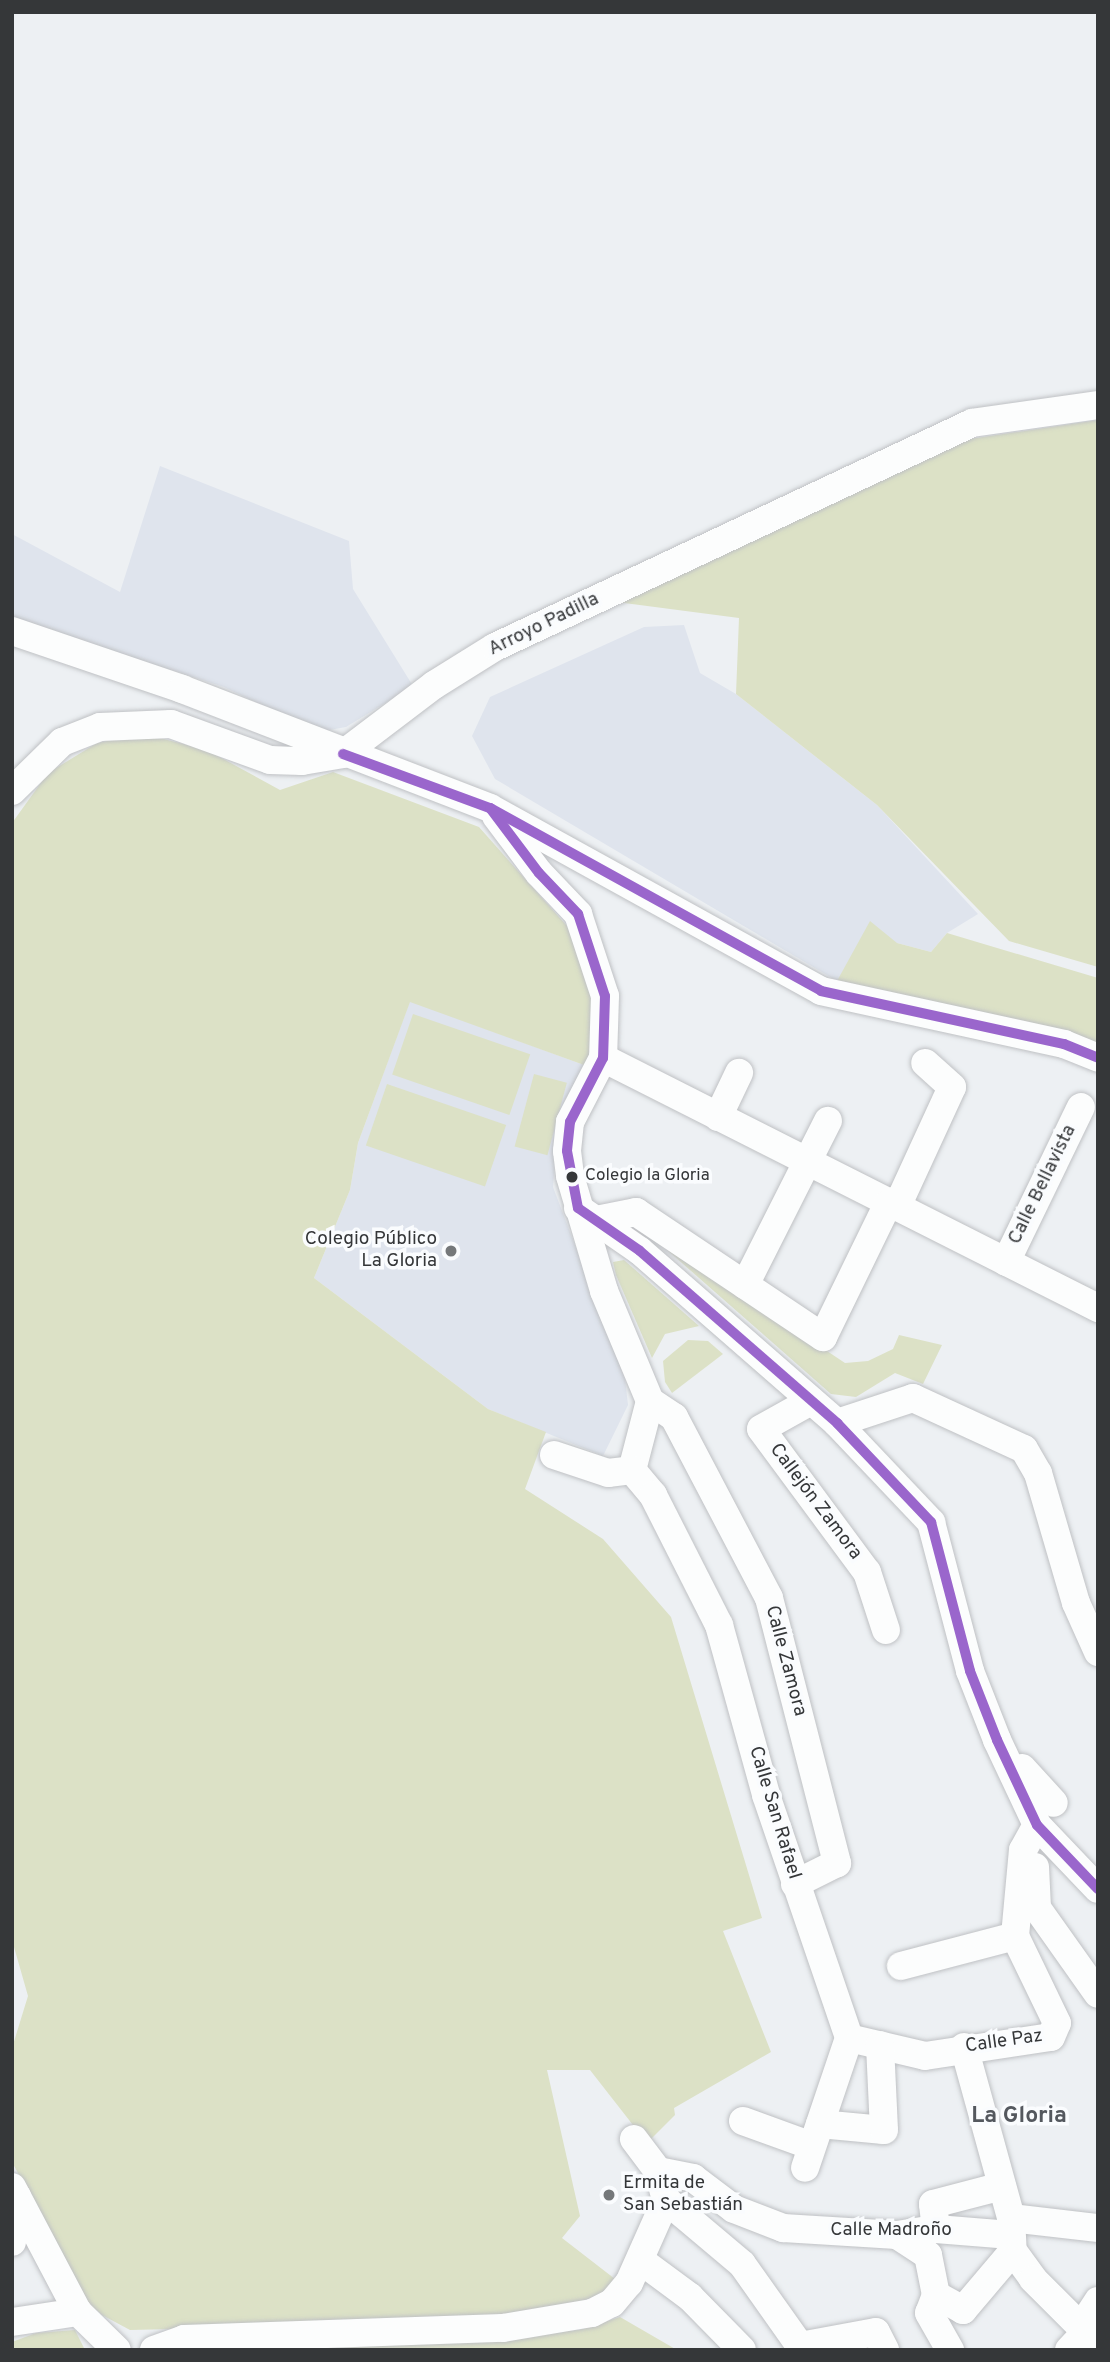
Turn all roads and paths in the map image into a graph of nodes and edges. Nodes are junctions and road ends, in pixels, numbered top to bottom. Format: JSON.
{"nodes":[{"id":1,"x":1098,"y":405,"type":"edge"},
{"id":2,"x":12,"y":631,"type":"edge"},
{"id":3,"x":342,"y":754,"type":"junction"},
{"id":4,"x":12,"y":791,"type":"edge"},
{"id":5,"x":490,"y":808,"type":"junction"},
{"id":6,"x":603,"y":1058,"type":"junction"},
{"id":7,"x":1098,"y":1058,"type":"edge"},
{"id":8,"x":925,"y":1063,"type":"dead end"},
{"id":9,"x":739,"y":1073,"type":"dead end"},
{"id":10,"x":1081,"y":1107,"type":"dead end"},
{"id":11,"x":718,"y":1117,"type":"junction"},
{"id":12,"x":828,"y":1121,"type":"dead end"},
{"id":13,"x":805,"y":1162,"type":"junction"},
{"id":14,"x":888,"y":1204,"type":"junction"},
{"id":15,"x":587,"y":1214,"type":"junction"},
{"id":16,"x":1006,"y":1262,"type":"junction"},
{"id":17,"x":745,"y":1285,"type":"junction"},
{"id":18,"x":1098,"y":1308,"type":"edge"},
{"id":19,"x":650,"y":1401,"type":"junction"},
{"id":20,"x":811,"y":1401,"type":"junction"},
{"id":21,"x":837,"y":1423,"type":"junction"},
{"id":22,"x":554,"y":1455,"type":"dead end"},
{"id":23,"x":632,"y":1470,"type":"junction"},
{"id":24,"x":886,"y":1630,"type":"dead end"},
{"id":25,"x":1098,"y":1652,"type":"edge"},
{"id":26,"x":1047,"y":1818,"type":"junction"},
{"id":27,"x":1092,"y":1882,"type":"edge"},
{"id":28,"x":796,"y":1884,"type":"junction"},
{"id":29,"x":1015,"y":1936,"type":"junction"},
{"id":30,"x":901,"y":1966,"type":"dead end"},
{"id":31,"x":1098,"y":1994,"type":"edge"},
{"id":32,"x":849,"y":2038,"type":"junction"},
{"id":33,"x":880,"y":2045,"type":"junction"},
{"id":34,"x":964,"y":2048,"type":"junction"},
{"id":35,"x":743,"y":2121,"type":"dead end"},
{"id":36,"x":634,"y":2139,"type":"dead end"},
{"id":37,"x":812,"y":2146,"type":"junction"},
{"id":38,"x":658,"y":2171,"type":"junction"},
{"id":39,"x":1002,"y":2186,"type":"junction"},
{"id":40,"x":14,"y":2192,"type":"edge"},
{"id":41,"x":666,"y":2200,"type":"junction"},
{"id":42,"x":1098,"y":2228,"type":"edge"},
{"id":43,"x":936,"y":2229,"type":"junction"},
{"id":44,"x":897,"y":2235,"type":"junction"},
{"id":45,"x":1012,"y":2235,"type":"junction"},
{"id":46,"x":12,"y":2242,"type":"edge"},
{"id":47,"x":640,"y":2260,"type":"junction"},
{"id":48,"x":936,"y":2295,"type":"junction"},
{"id":49,"x":1098,"y":2301,"type":"edge"},
{"id":50,"x":78,"y":2312,"type":"junction"},
{"id":51,"x":12,"y":2322,"type":"edge"},
{"id":52,"x":1083,"y":2338,"type":"edge"},
{"id":53,"x":117,"y":2350,"type":"edge"},
{"id":54,"x":155,"y":2350,"type":"edge"},
{"id":55,"x":742,"y":2350,"type":"edge"},
{"id":56,"x":885,"y":2350,"type":"edge"},
{"id":57,"x":950,"y":2350,"type":"edge"}],
"edges":[{"from":1,"to":3,"type":"street","name":"Arroyo Padilla"},
{"from":2,"to":3,"type":"street"},
{"from":3,"to":4,"type":"street","name":"Arroyo Padilla"},
{"from":3,"to":5,"type":"street"},
{"from":5,"to":6,"type":"street"},
{"from":5,"to":7,"type":"street"},
{"from":6,"to":11,"type":"street","name":"Calle Bellavista"},
{"from":6,"to":15,"type":"street"},
{"from":8,"to":14,"type":"street"},
{"from":9,"to":11,"type":"street"},
{"from":10,"to":16,"type":"street","name":"Calle Bellavista"},
{"from":11,"to":13,"type":"street","name":"Calle Bellavista"},
{"from":12,"to":13,"type":"street"},
{"from":13,"to":14,"type":"street","name":"Calle Bellavista"},
{"from":13,"to":17,"type":"street"},
{"from":14,"to":16,"type":"street","name":"Calle Bellavista"},
{"from":14,"to":17,"type":"street"},
{"from":15,"to":17,"type":"street"},
{"from":15,"to":19,"type":"street"},
{"from":15,"to":20,"type":"street"},
{"from":16,"to":18,"type":"street","name":"Calle Bellavista"},
{"from":19,"to":23,"type":"street"},
{"from":19,"to":28,"type":"street","name":"Calle Zamora"},
{"from":20,"to":21,"type":"street"},
{"from":20,"to":24,"type":"street","name":"Callejón Zamora"},
{"from":21,"to":25,"type":"street"},
{"from":21,"to":26,"type":"street"},
{"from":22,"to":23,"type":"street"},
{"from":23,"to":28,"type":"street","name":"Calle San Rafael"},
{"from":26,"to":27,"type":"street"},
{"from":26,"to":29,"type":"street"},
{"from":26,"to":31,"type":"street"},
{"from":28,"to":32,"type":"street","name":"Calle San Rafael"},
{"from":29,"to":30,"type":"street"},
{"from":29,"to":34,"type":"street","name":"Calle Paz"},
{"from":32,"to":33,"type":"street","name":"Calle Paz"},
{"from":32,"to":37,"type":"street"},
{"from":33,"to":34,"type":"street","name":"Calle Paz"},
{"from":33,"to":37,"type":"street"},
{"from":34,"to":39,"type":"street"},
{"from":35,"to":37,"type":"street"},
{"from":36,"to":38,"type":"street"},
{"from":38,"to":41,"type":"street"},
{"from":38,"to":44,"type":"street","name":"Calle Madroño"},
{"from":39,"to":43,"type":"street"},
{"from":39,"to":45,"type":"street"},
{"from":40,"to":46,"type":"street"},
{"from":40,"to":50,"type":"street"},
{"from":41,"to":47,"type":"street"},
{"from":41,"to":56,"type":"street"},
{"from":42,"to":45,"type":"street","name":"Calle Madroño"},
{"from":43,"to":44,"type":"street","name":"Calle Madroño"},
{"from":43,"to":45,"type":"street","name":"Calle Madroño"},
{"from":44,"to":48,"type":"street"},
{"from":45,"to":48,"type":"street"},
{"from":45,"to":52,"type":"street"},
{"from":47,"to":54,"type":"street"},
{"from":47,"to":55,"type":"street"},
{"from":48,"to":57,"type":"street"},
{"from":49,"to":52,"type":"street"},
{"from":50,"to":51,"type":"street"},
{"from":50,"to":53,"type":"street"}]}
